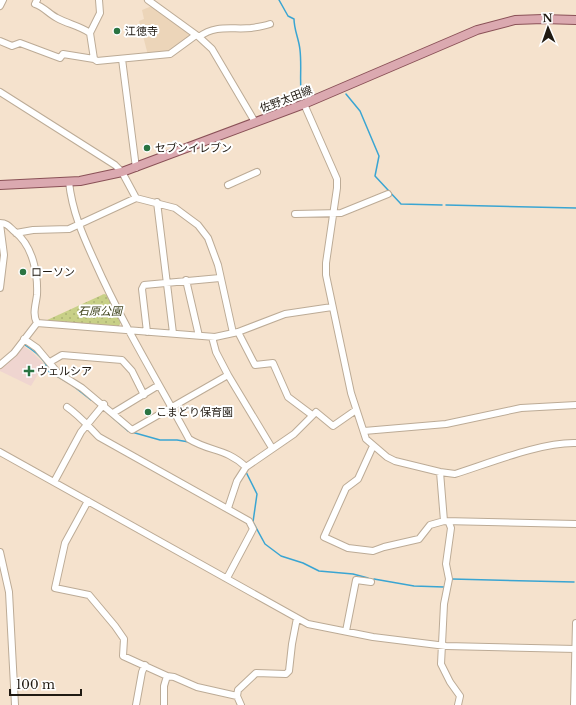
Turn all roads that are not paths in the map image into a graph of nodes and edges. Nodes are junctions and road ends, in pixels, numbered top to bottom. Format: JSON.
{"nodes":[{"id":1,"x":2,"y":0,"type":"edge"},
{"id":2,"x":36,"y":0,"type":"edge"},
{"id":3,"x":99,"y":0,"type":"edge"},
{"id":4,"x":148,"y":0,"type":"edge"},
{"id":5,"x":0,"y":6,"type":"edge"},
{"id":6,"x":576,"y":20,"type":"edge"},
{"id":7,"x":270,"y":24,"type":"dead end"},
{"id":8,"x":90,"y":33,"type":"junction"},
{"id":9,"x":198,"y":36,"type":"junction"},
{"id":10,"x":0,"y":41,"type":"edge"},
{"id":11,"x":94,"y":59,"type":"junction"},
{"id":12,"x":122,"y":59,"type":"junction"},
{"id":13,"x":0,"y":92,"type":"edge"},
{"id":14,"x":304,"y":104,"type":"junction"},
{"id":15,"x":255,"y":122,"type":"junction"},
{"id":16,"x":136,"y":168,"type":"junction"},
{"id":17,"x":122,"y":172,"type":"junction"},
{"id":18,"x":257,"y":172,"type":"dead end"},
{"id":19,"x":69,"y":182,"type":"junction"},
{"id":20,"x":228,"y":185,"type":"dead end"},
{"id":21,"x":0,"y":186,"type":"edge"},
{"id":22,"x":388,"y":194,"type":"dead end"},
{"id":23,"x":136,"y":198,"type":"junction"},
{"id":24,"x":157,"y":202,"type":"junction"},
{"id":25,"x":295,"y":214,"type":"dead end"},
{"id":26,"x":334,"y":214,"type":"junction"},
{"id":27,"x":0,"y":223,"type":"edge"},
{"id":28,"x":78,"y":224,"type":"junction"},
{"id":29,"x":16,"y":233,"type":"junction"},
{"id":30,"x":220,"y":278,"type":"junction"},
{"id":31,"x":186,"y":280,"type":"junction"},
{"id":32,"x":167,"y":282,"type":"junction"},
{"id":33,"x":0,"y":288,"type":"edge"},
{"id":34,"x":332,"y":307,"type":"junction"},
{"id":35,"x":37,"y":323,"type":"junction"},
{"id":36,"x":129,"y":330,"type":"junction"},
{"id":37,"x":147,"y":332,"type":"junction"},
{"id":38,"x":236,"y":332,"type":"junction"},
{"id":39,"x":173,"y":333,"type":"junction"},
{"id":40,"x":201,"y":336,"type":"junction"},
{"id":41,"x":212,"y":337,"type":"junction"},
{"id":42,"x":24,"y":339,"type":"junction"},
{"id":43,"x":50,"y":362,"type":"junction"},
{"id":44,"x":0,"y":365,"type":"edge"},
{"id":45,"x":228,"y":375,"type":"junction"},
{"id":46,"x":159,"y":386,"type":"junction"},
{"id":47,"x":144,"y":395,"type":"junction"},
{"id":48,"x":104,"y":404,"type":"junction"},
{"id":49,"x":576,"y":405,"type":"edge"},
{"id":50,"x":171,"y":406,"type":"junction"},
{"id":51,"x":67,"y":407,"type":"dead end"},
{"id":52,"x":356,"y":410,"type":"junction"},
{"id":53,"x":113,"y":413,"type":"junction"},
{"id":54,"x":312,"y":415,"type":"junction"},
{"id":55,"x":87,"y":424,"type":"junction"},
{"id":56,"x":364,"y":431,"type":"junction"},
{"id":57,"x":576,"y":443,"type":"edge"},
{"id":58,"x":373,"y":446,"type":"junction"},
{"id":59,"x":272,"y":448,"type":"junction"},
{"id":60,"x":0,"y":452,"type":"edge"},
{"id":61,"x":246,"y":467,"type":"junction"},
{"id":62,"x":440,"y":472,"type":"junction"},
{"id":63,"x":54,"y":482,"type":"junction"},
{"id":64,"x":88,"y":501,"type":"junction"},
{"id":65,"x":228,"y":508,"type":"junction"},
{"id":66,"x":446,"y":522,"type":"junction"},
{"id":67,"x":576,"y":524,"type":"edge"},
{"id":68,"x":0,"y":552,"type":"edge"},
{"id":69,"x":227,"y":578,"type":"junction"},
{"id":70,"x":371,"y":582,"type":"dead end"},
{"id":71,"x":297,"y":618,"type":"junction"},
{"id":72,"x":576,"y":623,"type":"edge"},
{"id":73,"x":346,"y":631,"type":"junction"},
{"id":74,"x":442,"y":646,"type":"junction"},
{"id":75,"x":576,"y":649,"type":"edge"},
{"id":76,"x":145,"y":665,"type":"junction"},
{"id":77,"x":167,"y":676,"type":"junction"},
{"id":78,"x":237,"y":696,"type":"junction"},
{"id":79,"x":14,"y":705,"type":"edge"},
{"id":80,"x":136,"y":705,"type":"edge"},
{"id":81,"x":164,"y":705,"type":"edge"},
{"id":82,"x":241,"y":705,"type":"edge"},
{"id":83,"x":458,"y":705,"type":"edge"},
{"id":84,"x":574,"y":705,"type":"edge"}],
"edges":[{"from":1,"to":5,"type":"street"},
{"from":2,"to":8,"type":"street"},
{"from":3,"to":8,"type":"street"},
{"from":4,"to":9,"type":"street"},
{"from":6,"to":14,"type":"main road","name":"佐野太田線"},
{"from":7,"to":9,"type":"street"},
{"from":8,"to":11,"type":"street"},
{"from":9,"to":12,"type":"street"},
{"from":9,"to":15,"type":"street"},
{"from":10,"to":11,"type":"street"},
{"from":11,"to":12,"type":"street"},
{"from":12,"to":16,"type":"street"},
{"from":13,"to":17,"type":"street"},
{"from":14,"to":15,"type":"main road","name":"佐野太田線"},
{"from":14,"to":26,"type":"street"},
{"from":15,"to":16,"type":"main road","name":"佐野太田線"},
{"from":16,"to":17,"type":"main road","name":"佐野太田線"},
{"from":17,"to":19,"type":"main road","name":"佐野太田線"},
{"from":17,"to":23,"type":"street"},
{"from":18,"to":20,"type":"street"},
{"from":19,"to":21,"type":"main road","name":"佐野太田線"},
{"from":19,"to":28,"type":"street"},
{"from":22,"to":26,"type":"street"},
{"from":23,"to":24,"type":"street"},
{"from":23,"to":28,"type":"street"},
{"from":24,"to":30,"type":"street"},
{"from":24,"to":32,"type":"street"},
{"from":25,"to":26,"type":"street"},
{"from":26,"to":34,"type":"street"},
{"from":27,"to":29,"type":"street"},
{"from":27,"to":33,"type":"street"},
{"from":28,"to":29,"type":"street"},
{"from":28,"to":36,"type":"street"},
{"from":29,"to":35,"type":"street"},
{"from":30,"to":31,"type":"street"},
{"from":30,"to":38,"type":"street"},
{"from":31,"to":32,"type":"street"},
{"from":31,"to":40,"type":"street"},
{"from":32,"to":37,"type":"street"},
{"from":32,"to":39,"type":"street"},
{"from":34,"to":38,"type":"street"},
{"from":34,"to":52,"type":"street"},
{"from":35,"to":36,"type":"street"},
{"from":35,"to":42,"type":"street"},
{"from":36,"to":37,"type":"street"},
{"from":36,"to":46,"type":"street"},
{"from":37,"to":39,"type":"street"},
{"from":38,"to":41,"type":"street"},
{"from":38,"to":54,"type":"street"},
{"from":39,"to":40,"type":"street"},
{"from":40,"to":41,"type":"street"},
{"from":41,"to":45,"type":"street"},
{"from":42,"to":43,"type":"street"},
{"from":42,"to":44,"type":"street"},
{"from":43,"to":47,"type":"street"},
{"from":43,"to":48,"type":"street"},
{"from":45,"to":50,"type":"street"},
{"from":45,"to":59,"type":"street"},
{"from":46,"to":47,"type":"street"},
{"from":46,"to":50,"type":"street"},
{"from":47,"to":53,"type":"street"},
{"from":48,"to":53,"type":"street"},
{"from":48,"to":55,"type":"street"},
{"from":49,"to":56,"type":"street"},
{"from":50,"to":53,"type":"street"},
{"from":50,"to":61,"type":"street"},
{"from":51,"to":55,"type":"street"},
{"from":52,"to":54,"type":"street"},
{"from":52,"to":56,"type":"street"},
{"from":54,"to":59,"type":"street"},
{"from":55,"to":63,"type":"street"},
{"from":55,"to":65,"type":"street"},
{"from":56,"to":58,"type":"street"},
{"from":57,"to":62,"type":"street"},
{"from":58,"to":62,"type":"street"},
{"from":58,"to":66,"type":"street"},
{"from":59,"to":61,"type":"street"},
{"from":60,"to":63,"type":"street"},
{"from":61,"to":65,"type":"street"},
{"from":62,"to":66,"type":"street"},
{"from":63,"to":64,"type":"street"},
{"from":64,"to":69,"type":"street"},
{"from":64,"to":76,"type":"street"},
{"from":65,"to":69,"type":"street"},
{"from":66,"to":67,"type":"street"},
{"from":66,"to":74,"type":"street"},
{"from":68,"to":79,"type":"street"},
{"from":69,"to":71,"type":"street"},
{"from":70,"to":73,"type":"street"},
{"from":71,"to":73,"type":"street"},
{"from":71,"to":78,"type":"street"},
{"from":72,"to":75,"type":"street"},
{"from":73,"to":74,"type":"street"},
{"from":74,"to":75,"type":"street"},
{"from":74,"to":83,"type":"street"},
{"from":75,"to":84,"type":"street"},
{"from":76,"to":77,"type":"street"},
{"from":76,"to":80,"type":"street"},
{"from":77,"to":78,"type":"street"},
{"from":77,"to":81,"type":"street"},
{"from":78,"to":82,"type":"street"}]}
